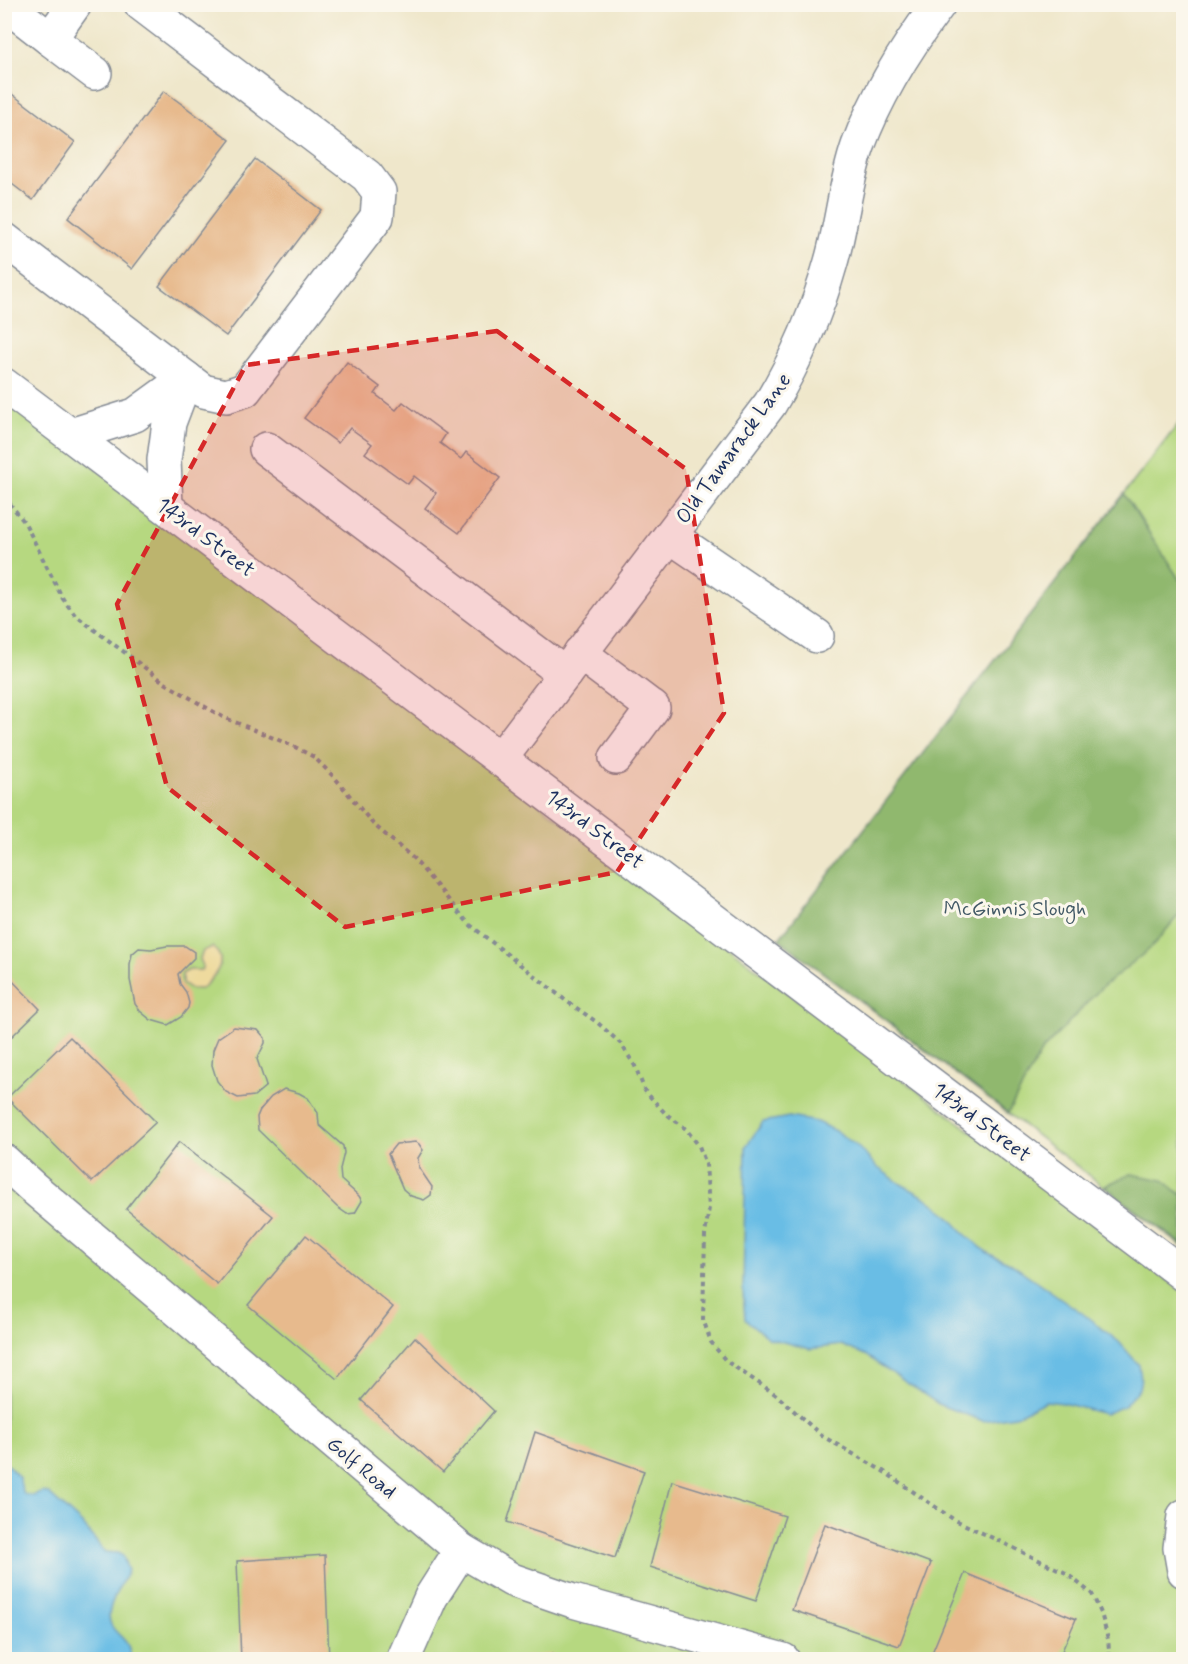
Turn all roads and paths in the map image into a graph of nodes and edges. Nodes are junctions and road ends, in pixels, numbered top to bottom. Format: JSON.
{"nodes":[{"id":1,"x":5,"y":4,"type":"edge"},
{"id":2,"x":75,"y":4,"type":"edge"},
{"id":3,"x":141,"y":4,"type":"edge"},
{"id":4,"x":939,"y":4,"type":"edge"},
{"id":5,"x":50,"y":39,"type":"junction"},
{"id":6,"x":95,"y":73,"type":"dead end"},
{"id":7,"x":4,"y":239,"type":"edge"},
{"id":8,"x":186,"y":378,"type":"junction"},
{"id":9,"x":4,"y":385,"type":"edge"},
{"id":10,"x":70,"y":435,"type":"junction"},
{"id":11,"x":266,"y":449,"type":"dead end"},
{"id":12,"x":4,"y":496,"type":"edge"},
{"id":13,"x":166,"y":506,"type":"junction"},
{"id":14,"x":670,"y":536,"type":"junction"},
{"id":15,"x":817,"y":636,"type":"dead end"},
{"id":16,"x":572,"y":664,"type":"junction"},
{"id":17,"x":501,"y":758,"type":"junction"},
{"id":18,"x":616,"y":758,"type":"dead end"},
{"id":19,"x":4,"y":1161,"type":"edge"},
{"id":20,"x":1184,"y":1275,"type":"edge"},
{"id":21,"x":1184,"y":1516,"type":"edge"},
{"id":22,"x":461,"y":1550,"type":"junction"},
{"id":23,"x":1184,"y":1571,"type":"edge"},
{"id":24,"x":403,"y":1659,"type":"edge"},
{"id":25,"x":783,"y":1659,"type":"edge"},
{"id":26,"x":1110,"y":1659,"type":"edge"}],
"edges":[{"from":1,"to":5,"type":"street"},
{"from":2,"to":5,"type":"street"},
{"from":3,"to":8,"type":"street"},
{"from":4,"to":14,"type":"street","name":"Old Tamarack Lane"},
{"from":5,"to":6,"type":"street"},
{"from":7,"to":8,"type":"street"},
{"from":8,"to":10,"type":"street"},
{"from":8,"to":13,"type":"street"},
{"from":9,"to":10,"type":"street","name":"143rd Street"},
{"from":10,"to":13,"type":"street","name":"143rd Street"},
{"from":11,"to":16,"type":"street"},
{"from":12,"to":26,"type":"path"},
{"from":13,"to":17,"type":"street","name":"143rd Street"},
{"from":14,"to":15,"type":"street"},
{"from":14,"to":16,"type":"street","name":"Old Tamarack Lane"},
{"from":16,"to":17,"type":"street","name":"Old Tamarack Lane"},
{"from":16,"to":18,"type":"street"},
{"from":17,"to":20,"type":"street","name":"143rd Street"},
{"from":19,"to":22,"type":"street","name":"Golf Road"},
{"from":21,"to":23,"type":"street"},
{"from":22,"to":24,"type":"street"},
{"from":22,"to":25,"type":"street","name":"Golf Road"}]}
